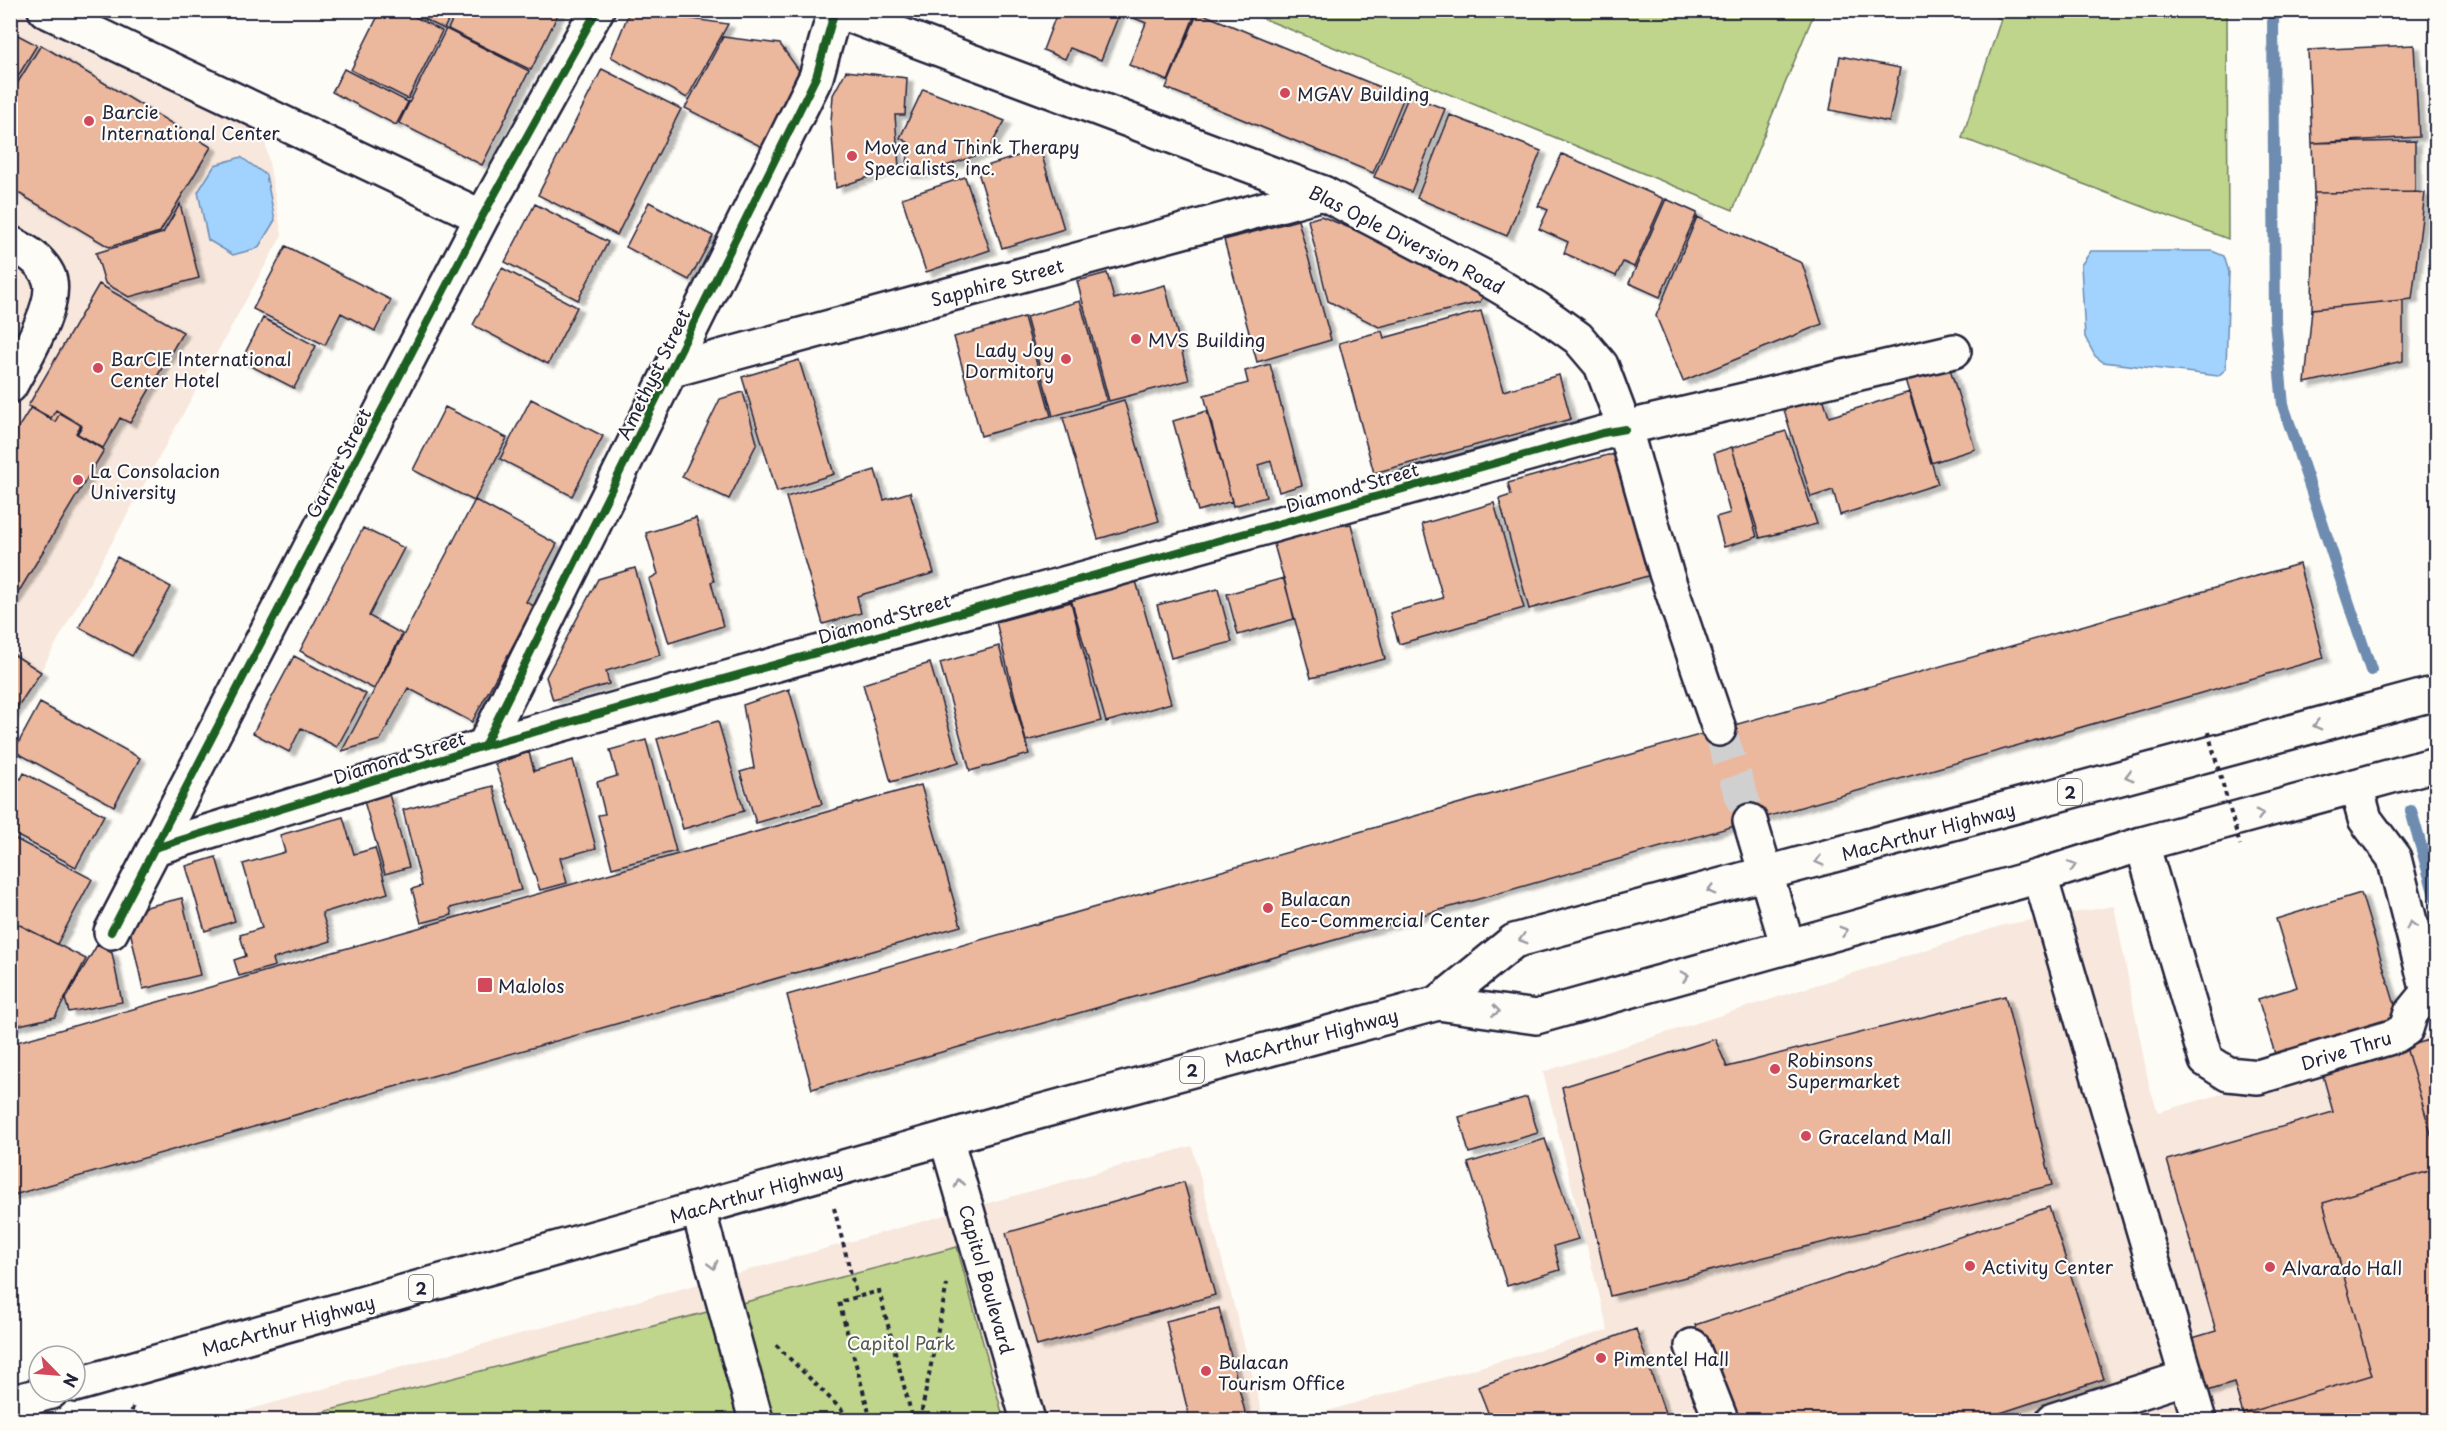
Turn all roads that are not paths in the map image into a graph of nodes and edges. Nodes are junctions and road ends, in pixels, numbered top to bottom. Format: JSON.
{"nodes":[{"id":1,"x":45,"y":10,"type":"edge"},
{"id":2,"x":597,"y":10,"type":"edge"},
{"id":3,"x":835,"y":10,"type":"edge"},
{"id":4,"x":1323,"y":193,"type":"junction"},
{"id":5,"x":482,"y":217,"type":"junction"},
{"id":6,"x":10,"y":243,"type":"edge"},
{"id":7,"x":1954,"y":351,"type":"dead end"},
{"id":8,"x":672,"y":370,"type":"junction"},
{"id":9,"x":10,"y":386,"type":"edge"},
{"id":10,"x":1625,"y":429,"type":"junction"},
{"id":11,"x":2435,"y":699,"type":"edge"},
{"id":12,"x":1719,"y":729,"type":"tunnel mouth"},
{"id":13,"x":484,"y":746,"type":"junction"},
{"id":14,"x":2436,"y":764,"type":"edge"},
{"id":15,"x":2356,"y":786,"type":"junction"},
{"id":16,"x":1749,"y":821,"type":"tunnel mouth"},
{"id":17,"x":2142,"y":844,"type":"junction"},
{"id":18,"x":155,"y":848,"type":"junction"},
{"id":19,"x":1768,"y":875,"type":"junction"},
{"id":20,"x":2040,"y":876,"type":"junction"},
{"id":21,"x":111,"y":932,"type":"dead end"},
{"id":22,"x":1788,"y":947,"type":"junction"},
{"id":23,"x":1438,"y":1003,"type":"junction"},
{"id":24,"x":946,"y":1138,"type":"junction"},
{"id":25,"x":698,"y":1209,"type":"junction"},
{"id":26,"x":1692,"y":1346,"type":"dead end"},
{"id":27,"x":2187,"y":1377,"type":"junction"},
{"id":28,"x":87,"y":1382,"type":"edge"},
{"id":29,"x":27,"y":1398,"type":"edge"},
{"id":30,"x":10,"y":1403,"type":"edge"},
{"id":31,"x":756,"y":1420,"type":"edge"},
{"id":32,"x":1028,"y":1420,"type":"edge"},
{"id":33,"x":1721,"y":1420,"type":"edge"},
{"id":34,"x":2053,"y":1420,"type":"edge"},
{"id":35,"x":2199,"y":1420,"type":"edge"}],
"edges":[{"from":1,"to":5,"type":"main road"},
{"from":2,"to":5,"type":"main road","name":"Garnet Street"},
{"from":3,"to":4,"type":"main road","name":"Blas Ople Diversion Road"},
{"from":3,"to":8,"type":"main road","name":"Amethyst Street"},
{"from":4,"to":8,"type":"main road","name":"Sapphire Street"},
{"from":4,"to":10,"type":"main road","name":"Blas Ople Diversion Road"},
{"from":5,"to":18,"type":"main road","name":"Garnet Street"},
{"from":6,"to":9,"type":"main road"},
{"from":7,"to":10,"type":"main road","name":"Diamond Street"},
{"from":8,"to":13,"type":"main road","name":"Amethyst Street"},
{"from":10,"to":12,"type":"main road","name":"Blas Ople Diversion Road"},
{"from":10,"to":13,"type":"main road","name":"Diamond Street"},
{"from":11,"to":19,"type":"main road","name":"MacArthur Highway","number":"2","one_way":true},
{"from":13,"to":18,"type":"main road","name":"Diamond Street"},
{"from":14,"to":15,"type":"main road","name":"MacArthur Highway","number":"2"},
{"from":17,"to":15,"type":"main road","name":"MacArthur Highway","number":"2","one_way":true},
{"from":17,"to":15,"type":"main road","name":"Drive Thru","one_way":true},
{"from":16,"to":19,"type":"main road"},
{"from":20,"to":17,"type":"main road","name":"MacArthur Highway","number":"2","one_way":true},
{"from":18,"to":21,"type":"main road","name":"Garnet Street"},
{"from":19,"to":22,"type":"main road"},
{"from":19,"to":23,"type":"main road","name":"MacArthur Highway","number":"2","one_way":true},
{"from":22,"to":20,"type":"main road","name":"MacArthur Highway","number":"2","one_way":true},
{"from":20,"to":27,"type":"main road"},
{"from":23,"to":22,"type":"main road","name":"MacArthur Highway","number":"2","one_way":true},
{"from":23,"to":24,"type":"main road","name":"MacArthur Highway","number":"2"},
{"from":24,"to":25,"type":"main road","name":"MacArthur Highway","number":"2"},
{"from":32,"to":24,"type":"main road","name":"Capitol Boulevard","one_way":true},
{"from":25,"to":28,"type":"main road","name":"MacArthur Highway","number":"2"},
{"from":25,"to":31,"type":"main road","one_way":true},
{"from":26,"to":33,"type":"main road"},
{"from":27,"to":34,"type":"main road"},
{"from":27,"to":35,"type":"main road"},
{"from":29,"to":30,"type":"main road"}]}
